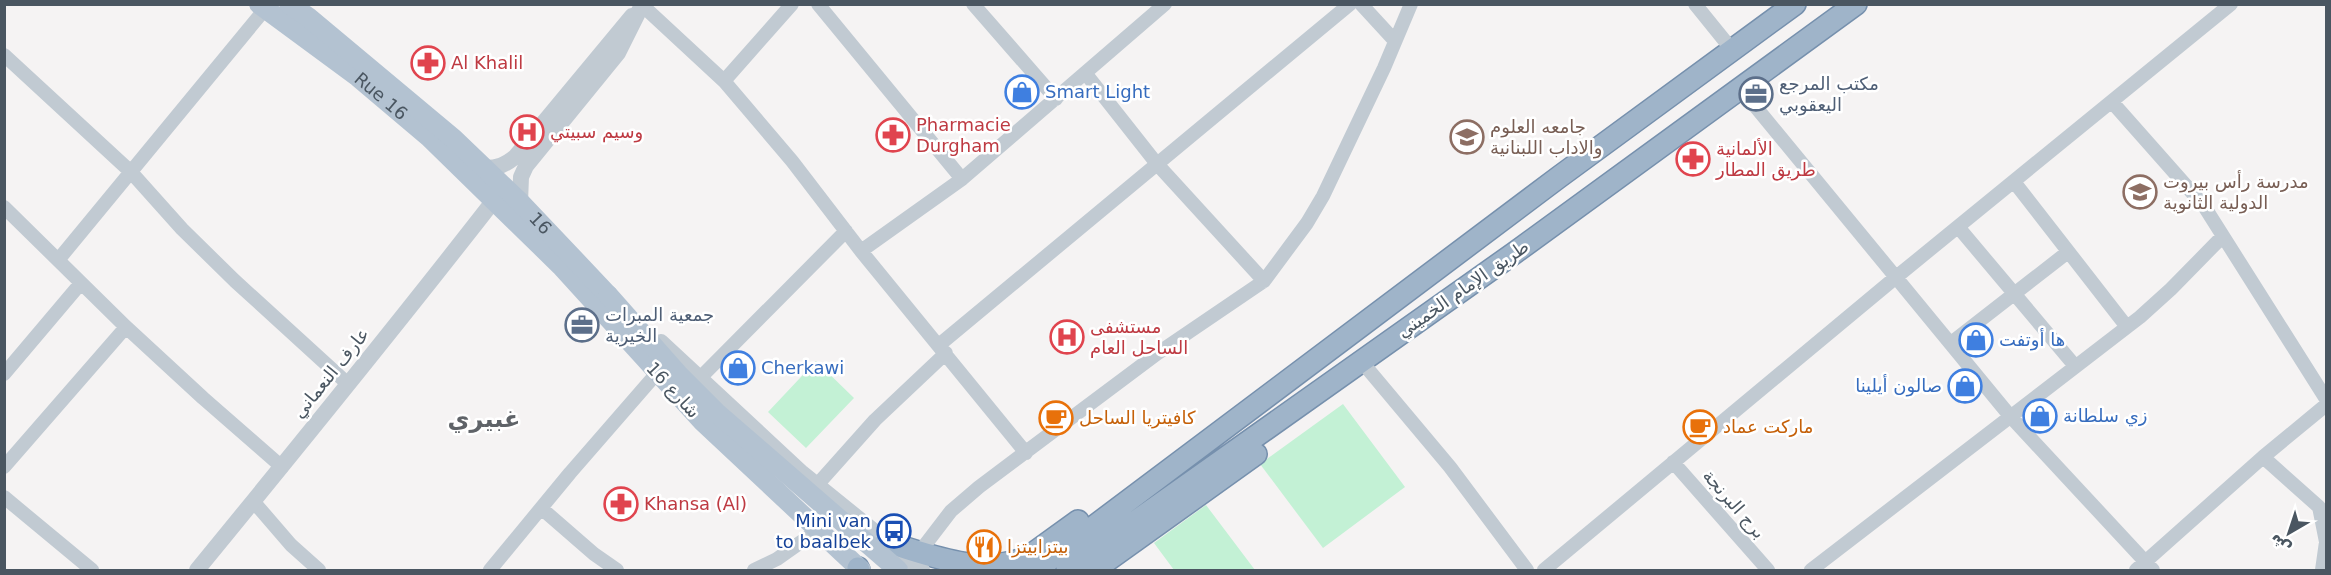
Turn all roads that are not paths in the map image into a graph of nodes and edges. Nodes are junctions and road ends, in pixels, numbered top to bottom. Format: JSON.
{"nodes":[{"id":1,"x":289,"y":4,"type":"edge"},
{"id":2,"x":792,"y":4,"type":"edge"},
{"id":3,"x":818,"y":4,"type":"edge"},
{"id":4,"x":973,"y":4,"type":"edge"},
{"id":5,"x":1350,"y":4,"type":"edge"},
{"id":6,"x":1361,"y":4,"type":"edge"},
{"id":7,"x":1411,"y":4,"type":"edge"},
{"id":8,"x":1695,"y":4,"type":"edge"},
{"id":9,"x":1795,"y":4,"type":"edge"},
{"id":10,"x":1857,"y":4,"type":"edge"},
{"id":11,"x":2230,"y":4,"type":"edge"},
{"id":12,"x":643,"y":5,"type":"edge"},
{"id":13,"x":262,"y":7,"type":"edge"},
{"id":14,"x":1157,"y":7,"type":"edge"},
{"id":15,"x":308,"y":11,"type":"edge"},
{"id":16,"x":1395,"y":41,"type":"junction"},
{"id":17,"x":1733,"y":51,"type":"junction"},
{"id":18,"x":4,"y":55,"type":"edge"},
{"id":19,"x":1086,"y":74,"type":"junction"},
{"id":20,"x":724,"y":81,"type":"junction"},
{"id":21,"x":1741,"y":88,"type":"junction"},
{"id":22,"x":1056,"y":99,"type":"junction"},
{"id":23,"x":2112,"y":102,"type":"junction"},
{"id":24,"x":567,"y":105,"type":"junction"},
{"id":25,"x":1157,"y":164,"type":"junction"},
{"id":26,"x":485,"y":168,"type":"junction"},
{"id":27,"x":131,"y":172,"type":"junction"},
{"id":28,"x":1559,"y":177,"type":"junction"},
{"id":29,"x":962,"y":179,"type":"junction"},
{"id":30,"x":2015,"y":183,"type":"junction"},
{"id":31,"x":500,"y":193,"type":"junction"},
{"id":32,"x":520,"y":202,"type":"junction"},
{"id":33,"x":1577,"y":206,"type":"junction"},
{"id":34,"x":4,"y":207,"type":"edge"},
{"id":35,"x":1959,"y":228,"type":"junction"},
{"id":36,"x":846,"y":231,"type":"junction"},
{"id":37,"x":2223,"y":236,"type":"junction"},
{"id":38,"x":861,"y":250,"type":"junction"},
{"id":39,"x":2068,"y":252,"type":"junction"},
{"id":40,"x":59,"y":259,"type":"junction"},
{"id":41,"x":576,"y":262,"type":"junction"},
{"id":42,"x":1895,"y":278,"type":"junction"},
{"id":43,"x":1264,"y":281,"type":"junction"},
{"id":44,"x":81,"y":283,"type":"junction"},
{"id":45,"x":2015,"y":294,"type":"junction"},
{"id":46,"x":608,"y":295,"type":"joint"},
{"id":47,"x":126,"y":327,"type":"junction"},
{"id":48,"x":2127,"y":327,"type":"junction"},
{"id":49,"x":1393,"y":339,"type":"junction"},
{"id":50,"x":1951,"y":343,"type":"junction"},
{"id":51,"x":942,"y":349,"type":"junction"},
{"id":52,"x":2075,"y":366,"type":"junction"},
{"id":53,"x":1367,"y":368,"type":"junction"},
{"id":54,"x":657,"y":373,"type":"junction"},
{"id":55,"x":4,"y":374,"type":"edge"},
{"id":56,"x":699,"y":379,"type":"junction"},
{"id":57,"x":348,"y":384,"type":"junction"},
{"id":58,"x":2325,"y":407,"type":"edge"},
{"id":59,"x":2010,"y":416,"type":"junction"},
{"id":60,"x":1026,"y":453,"type":"junction"},
{"id":61,"x":2263,"y":457,"type":"junction"},
{"id":62,"x":1673,"y":462,"type":"junction"},
{"id":63,"x":4,"y":467,"type":"edge"},
{"id":64,"x":282,"y":467,"type":"junction"},
{"id":65,"x":809,"y":479,"type":"junction"},
{"id":66,"x":4,"y":496,"type":"edge"},
{"id":67,"x":253,"y":501,"type":"junction"},
{"id":68,"x":785,"y":501,"type":"junction"},
{"id":69,"x":541,"y":508,"type":"junction"},
{"id":70,"x":818,"y":530,"type":"junction"},
{"id":71,"x":886,"y":542,"type":"joint"},
{"id":72,"x":1033,"y":563,"type":"edge"},
{"id":73,"x":912,"y":564,"type":"edge"},
{"id":74,"x":2145,"y":568,"type":"edge"},
{"id":75,"x":92,"y":570,"type":"edge"},
{"id":76,"x":196,"y":570,"type":"edge"},
{"id":77,"x":318,"y":570,"type":"edge"},
{"id":78,"x":490,"y":570,"type":"edge"},
{"id":79,"x":617,"y":570,"type":"edge"},
{"id":80,"x":754,"y":570,"type":"edge"},
{"id":81,"x":859,"y":570,"type":"edge"},
{"id":82,"x":1010,"y":570,"type":"edge"},
{"id":83,"x":1067,"y":570,"type":"edge"},
{"id":84,"x":1094,"y":570,"type":"edge"},
{"id":85,"x":1527,"y":570,"type":"edge"},
{"id":86,"x":1544,"y":570,"type":"edge"},
{"id":87,"x":1768,"y":570,"type":"edge"},
{"id":88,"x":1811,"y":570,"type":"edge"},
{"id":89,"x":2322,"y":570,"type":"edge"}],
"edges":[{"from":1,"to":15,"type":"main road","name":"شارع 16"},
{"from":2,"to":20,"type":"street"},
{"from":3,"to":29,"type":"street"},
{"from":4,"to":22,"type":"street"},
{"from":5,"to":25,"type":"street"},
{"from":6,"to":16,"type":"street"},
{"from":7,"to":16,"type":"street"},
{"from":8,"to":17,"type":"street"},
{"from":9,"to":17,"type":"highway","name":"طريق الإمام الخميني"},
{"from":10,"to":21,"type":"highway","name":"طريق الإمام الخميني"},
{"from":11,"to":23,"type":"street"},
{"from":12,"to":20,"type":"street"},
{"from":12,"to":24,"type":"street"},
{"from":13,"to":27,"type":"street"},
{"from":13,"to":31,"type":"main road","name":"Rue 16"},
{"from":14,"to":19,"type":"street"},
{"from":15,"to":26,"type":"main road","name":"شارع 16"},
{"from":16,"to":43,"type":"street"},
{"from":17,"to":28,"type":"highway","name":"طريق الإمام الخميني"},
{"from":18,"to":27,"type":"street"},
{"from":19,"to":22,"type":"street"},
{"from":19,"to":25,"type":"street"},
{"from":20,"to":36,"type":"street"},
{"from":21,"to":33,"type":"highway","name":"طريق الإمام الخميني"},
{"from":21,"to":42,"type":"street"},
{"from":22,"to":29,"type":"street"},
{"from":23,"to":30,"type":"street"},
{"from":23,"to":37,"type":"street"},
{"from":24,"to":26,"type":"street"},
{"from":24,"to":32,"type":"street"},
{"from":25,"to":43,"type":"street"},
{"from":25,"to":51,"type":"street"},
{"from":26,"to":31,"type":"main road","name":"شارع 16"},
{"from":27,"to":40,"type":"street"},
{"from":27,"to":57,"type":"street"},
{"from":28,"to":33,"type":"highway"},
{"from":28,"to":72,"type":"highway","name":"طريق الإمام الخميني"},
{"from":29,"to":38,"type":"street"},
{"from":30,"to":35,"type":"street"},
{"from":30,"to":39,"type":"street"},
{"from":31,"to":32,"type":"main road","name":"16"},
{"from":31,"to":54,"type":"main road","name":"شارع 16"},
{"from":31,"to":57,"type":"street","name":"عارف النعماني"},
{"from":32,"to":41,"type":"main road","name":"16"},
{"from":33,"to":49,"type":"highway","name":"طريق الإمام الخميني"},
{"from":34,"to":40,"type":"street"},
{"from":35,"to":42,"type":"street"},
{"from":35,"to":45,"type":"street"},
{"from":36,"to":38,"type":"street"},
{"from":36,"to":56,"type":"street"},
{"from":37,"to":48,"type":"street"},
{"from":37,"to":58,"type":"street"},
{"from":38,"to":51,"type":"street"},
{"from":39,"to":45,"type":"street"},
{"from":39,"to":48,"type":"street"},
{"from":40,"to":44,"type":"street"},
{"from":41,"to":46,"type":"main road","name":"16"},
{"from":41,"to":56,"type":"street","name":"شارع 16"},
{"from":42,"to":50,"type":"street"},
{"from":42,"to":62,"type":"street"},
{"from":43,"to":60,"type":"street"},
{"from":44,"to":47,"type":"street"},
{"from":44,"to":55,"type":"street"},
{"from":45,"to":50,"type":"street"},
{"from":45,"to":52,"type":"street"},
{"from":46,"to":73,"type":"main road","name":"شارع 16","bridge":true},
{"from":47,"to":63,"type":"street"},
{"from":47,"to":64,"type":"street"},
{"from":48,"to":52,"type":"street"},
{"from":49,"to":53,"type":"highway"},
{"from":49,"to":83,"type":"highway","name":"طريق الإمام الخميني"},
{"from":50,"to":59,"type":"street"},
{"from":51,"to":60,"type":"street"},
{"from":51,"to":65,"type":"street"},
{"from":52,"to":59,"type":"street"},
{"from":53,"to":84,"type":"highway"},
{"from":53,"to":85,"type":"street"},
{"from":54,"to":68,"type":"main road","name":"شارع 16"},
{"from":54,"to":69,"type":"street"},
{"from":56,"to":65,"type":"street","name":"شارع 16"},
{"from":57,"to":64,"type":"street","name":"عارف النعماني"},
{"from":58,"to":61,"type":"street"},
{"from":59,"to":74,"type":"street"},
{"from":59,"to":88,"type":"street"},
{"from":60,"to":73,"type":"street"},
{"from":61,"to":74,"type":"street"},
{"from":61,"to":89,"type":"street"},
{"from":62,"to":86,"type":"street"},
{"from":62,"to":87,"type":"street","name":"برج البرنجة"},
{"from":64,"to":67,"type":"street","name":"عارف النعماني"},
{"from":65,"to":68,"type":"main road"},
{"from":65,"to":71,"type":"street","name":"شارع 16"},
{"from":66,"to":75,"type":"street"},
{"from":67,"to":76,"type":"street","name":"عارف النعماني"},
{"from":67,"to":77,"type":"street"},
{"from":68,"to":70,"type":"main road","name":"شارع 16"},
{"from":69,"to":78,"type":"street"},
{"from":69,"to":79,"type":"street"},
{"from":70,"to":80,"type":"street"},
{"from":70,"to":81,"type":"main road","name":"شارع 16"},
{"from":71,"to":73,"type":"highway"},
{"from":72,"to":73,"type":"highway"},
{"from":72,"to":82,"type":"highway","name":"طريق الإمام الخميني"}]}
